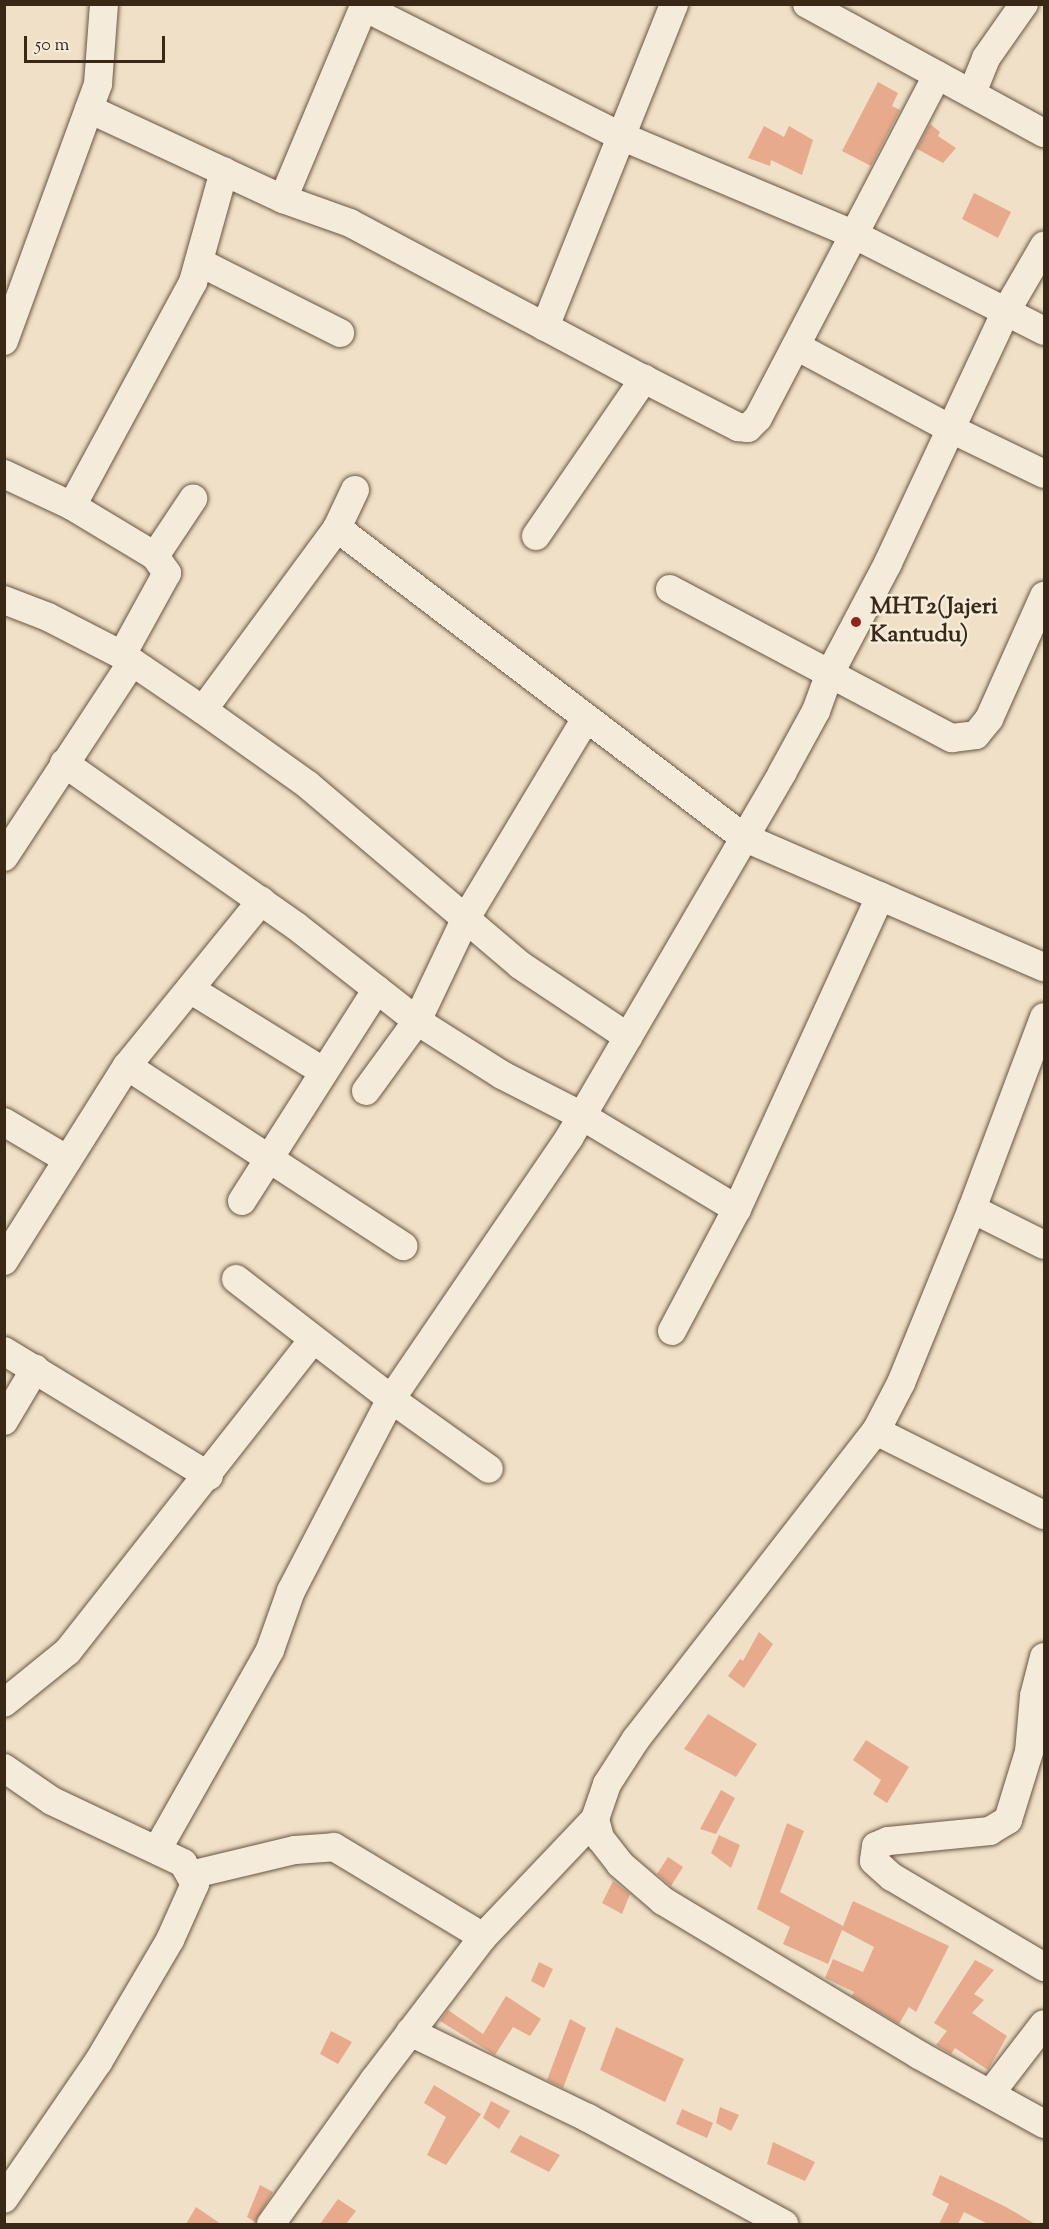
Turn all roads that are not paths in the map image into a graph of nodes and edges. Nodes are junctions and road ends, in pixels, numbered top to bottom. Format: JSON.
{"nodes":[{"id":1,"x":104,"y":4,"type":"edge"},
{"id":2,"x":674,"y":4,"type":"edge"},
{"id":3,"x":807,"y":4,"type":"edge"},
{"id":4,"x":1024,"y":4,"type":"edge"},
{"id":5,"x":364,"y":6,"type":"edge"},
{"id":6,"x":937,"y":75,"type":"junction"},
{"id":7,"x":972,"y":93,"type":"junction"},
{"id":8,"x":89,"y":109,"type":"junction"},
{"id":9,"x":1044,"y":133,"type":"edge"},
{"id":10,"x":621,"y":136,"type":"junction"},
{"id":11,"x":224,"y":171,"type":"junction"},
{"id":12,"x":283,"y":199,"type":"junction"},
{"id":13,"x":855,"y":235,"type":"junction"},
{"id":14,"x":1044,"y":246,"type":"edge"},
{"id":15,"x":199,"y":262,"type":"junction"},
{"id":16,"x":1005,"y":313,"type":"junction"},
{"id":17,"x":545,"y":327,"type":"junction"},
{"id":18,"x":1044,"y":331,"type":"edge"},
{"id":19,"x":340,"y":333,"type":"dead end"},
{"id":20,"x":4,"y":341,"type":"edge"},
{"id":21,"x":796,"y":346,"type":"junction"},
{"id":22,"x":644,"y":379,"type":"junction"},
{"id":23,"x":951,"y":429,"type":"junction"},
{"id":24,"x":4,"y":474,"type":"edge"},
{"id":25,"x":1044,"y":474,"type":"edge"},
{"id":26,"x":356,"y":490,"type":"dead end"},
{"id":27,"x":192,"y":499,"type":"dead end"},
{"id":28,"x":72,"y":506,"type":"junction"},
{"id":29,"x":337,"y":528,"type":"junction"},
{"id":30,"x":536,"y":536,"type":"dead end"},
{"id":31,"x":155,"y":556,"type":"junction"},
{"id":32,"x":670,"y":589,"type":"dead end"},
{"id":33,"x":1044,"y":596,"type":"edge"},
{"id":34,"x":4,"y":600,"type":"edge"},
{"id":35,"x":127,"y":658,"type":"junction"},
{"id":36,"x":829,"y":675,"type":"junction"},
{"id":37,"x":203,"y":710,"type":"junction"},
{"id":38,"x":586,"y":718,"type":"junction"},
{"id":39,"x":64,"y":763,"type":"junction"},
{"id":40,"x":743,"y":837,"type":"junction"},
{"id":41,"x":4,"y":857,"type":"edge"},
{"id":42,"x":880,"y":896,"type":"junction"},
{"id":43,"x":261,"y":901,"type":"junction"},
{"id":44,"x":466,"y":918,"type":"junction"},
{"id":45,"x":1044,"y":967,"type":"edge"},
{"id":46,"x":378,"y":988,"type":"junction"},
{"id":47,"x":190,"y":989,"type":"junction"},
{"id":48,"x":1044,"y":1017,"type":"edge"},
{"id":49,"x":417,"y":1021,"type":"junction"},
{"id":50,"x":628,"y":1037,"type":"junction"},
{"id":51,"x":127,"y":1066,"type":"junction"},
{"id":52,"x":323,"y":1071,"type":"junction"},
{"id":53,"x":366,"y":1092,"type":"dead end"},
{"id":54,"x":582,"y":1116,"type":"junction"},
{"id":55,"x":4,"y":1122,"type":"edge"},
{"id":56,"x":268,"y":1159,"type":"junction"},
{"id":57,"x":68,"y":1160,"type":"junction"},
{"id":58,"x":242,"y":1201,"type":"dead end"},
{"id":59,"x":737,"y":1209,"type":"junction"},
{"id":60,"x":972,"y":1209,"type":"junction"},
{"id":61,"x":1044,"y":1245,"type":"edge"},
{"id":62,"x":403,"y":1246,"type":"dead end"},
{"id":63,"x":4,"y":1261,"type":"edge"},
{"id":64,"x":236,"y":1279,"type":"dead end"},
{"id":65,"x":672,"y":1331,"type":"dead end"},
{"id":66,"x":313,"y":1340,"type":"junction"},
{"id":67,"x":4,"y":1351,"type":"edge"},
{"id":68,"x":35,"y":1369,"type":"junction"},
{"id":69,"x":391,"y":1399,"type":"junction"},
{"id":70,"x":4,"y":1421,"type":"edge"},
{"id":71,"x":876,"y":1431,"type":"junction"},
{"id":72,"x":489,"y":1469,"type":"dead end"},
{"id":73,"x":209,"y":1476,"type":"junction"},
{"id":74,"x":1044,"y":1515,"type":"edge"},
{"id":75,"x":1044,"y":1656,"type":"edge"},
{"id":76,"x":4,"y":1703,"type":"edge"},
{"id":77,"x":4,"y":1768,"type":"edge"},
{"id":78,"x":595,"y":1819,"type":"junction"},
{"id":79,"x":157,"y":1850,"type":"junction"},
{"id":80,"x":190,"y":1875,"type":"junction"},
{"id":81,"x":483,"y":1937,"type":"junction"},
{"id":82,"x":1044,"y":1967,"type":"edge"},
{"id":83,"x":1044,"y":2024,"type":"edge"},
{"id":84,"x":410,"y":2032,"type":"junction"},
{"id":85,"x":990,"y":2094,"type":"junction"},
{"id":86,"x":1044,"y":2124,"type":"edge"},
{"id":87,"x":4,"y":2199,"type":"edge"},
{"id":88,"x":271,"y":2224,"type":"edge"},
{"id":89,"x":784,"y":2224,"type":"edge"}],
"edges":[{"from":1,"to":8,"type":"street"},
{"from":2,"to":10,"type":"street"},
{"from":3,"to":6,"type":"street"},
{"from":4,"to":7,"type":"street"},
{"from":5,"to":10,"type":"street"},
{"from":5,"to":12,"type":"street"},
{"from":6,"to":7,"type":"street"},
{"from":6,"to":13,"type":"street"},
{"from":7,"to":9,"type":"street"},
{"from":8,"to":11,"type":"street"},
{"from":8,"to":20,"type":"street"},
{"from":10,"to":13,"type":"street"},
{"from":10,"to":17,"type":"street"},
{"from":11,"to":12,"type":"street"},
{"from":11,"to":15,"type":"street"},
{"from":12,"to":17,"type":"street"},
{"from":13,"to":16,"type":"street"},
{"from":13,"to":21,"type":"street"},
{"from":14,"to":16,"type":"street"},
{"from":15,"to":19,"type":"street"},
{"from":15,"to":28,"type":"street"},
{"from":16,"to":18,"type":"street"},
{"from":16,"to":23,"type":"street"},
{"from":17,"to":22,"type":"street"},
{"from":21,"to":22,"type":"street"},
{"from":21,"to":23,"type":"street"},
{"from":22,"to":30,"type":"street"},
{"from":23,"to":25,"type":"street"},
{"from":23,"to":36,"type":"street"},
{"from":24,"to":28,"type":"street"},
{"from":26,"to":29,"type":"street"},
{"from":27,"to":31,"type":"street"},
{"from":28,"to":31,"type":"street"},
{"from":29,"to":37,"type":"street"},
{"from":29,"to":38,"type":"street"},
{"from":31,"to":35,"type":"street"},
{"from":32,"to":36,"type":"street"},
{"from":33,"to":36,"type":"street"},
{"from":34,"to":35,"type":"street"},
{"from":35,"to":37,"type":"street"},
{"from":35,"to":39,"type":"street"},
{"from":36,"to":40,"type":"street"},
{"from":37,"to":44,"type":"street"},
{"from":38,"to":40,"type":"street"},
{"from":38,"to":44,"type":"street"},
{"from":39,"to":41,"type":"street"},
{"from":39,"to":43,"type":"street"},
{"from":40,"to":42,"type":"street"},
{"from":40,"to":50,"type":"street"},
{"from":42,"to":45,"type":"street"},
{"from":42,"to":59,"type":"street"},
{"from":43,"to":46,"type":"street"},
{"from":43,"to":47,"type":"street"},
{"from":44,"to":49,"type":"street"},
{"from":44,"to":50,"type":"street"},
{"from":46,"to":49,"type":"street"},
{"from":46,"to":52,"type":"street"},
{"from":47,"to":51,"type":"street"},
{"from":47,"to":52,"type":"street"},
{"from":48,"to":60,"type":"street"},
{"from":49,"to":53,"type":"street"},
{"from":49,"to":54,"type":"street"},
{"from":50,"to":54,"type":"street"},
{"from":51,"to":56,"type":"street"},
{"from":51,"to":57,"type":"street"},
{"from":52,"to":56,"type":"street"},
{"from":54,"to":59,"type":"street"},
{"from":54,"to":69,"type":"street"},
{"from":55,"to":57,"type":"street"},
{"from":56,"to":58,"type":"street"},
{"from":56,"to":62,"type":"street"},
{"from":57,"to":63,"type":"street"},
{"from":59,"to":65,"type":"street"},
{"from":60,"to":61,"type":"street"},
{"from":60,"to":71,"type":"street"},
{"from":64,"to":66,"type":"street"},
{"from":66,"to":69,"type":"street"},
{"from":66,"to":73,"type":"street"},
{"from":67,"to":68,"type":"street"},
{"from":68,"to":70,"type":"street"},
{"from":68,"to":73,"type":"street"},
{"from":69,"to":72,"type":"street"},
{"from":69,"to":79,"type":"street"},
{"from":71,"to":74,"type":"street"},
{"from":71,"to":78,"type":"street"},
{"from":73,"to":76,"type":"street"},
{"from":75,"to":82,"type":"street"},
{"from":77,"to":79,"type":"street"},
{"from":78,"to":81,"type":"street"},
{"from":78,"to":85,"type":"street"},
{"from":79,"to":80,"type":"street"},
{"from":80,"to":81,"type":"street"},
{"from":80,"to":87,"type":"street"},
{"from":81,"to":84,"type":"street"},
{"from":83,"to":85,"type":"street"},
{"from":84,"to":88,"type":"street"},
{"from":84,"to":89,"type":"street"},
{"from":85,"to":86,"type":"street"}]}
